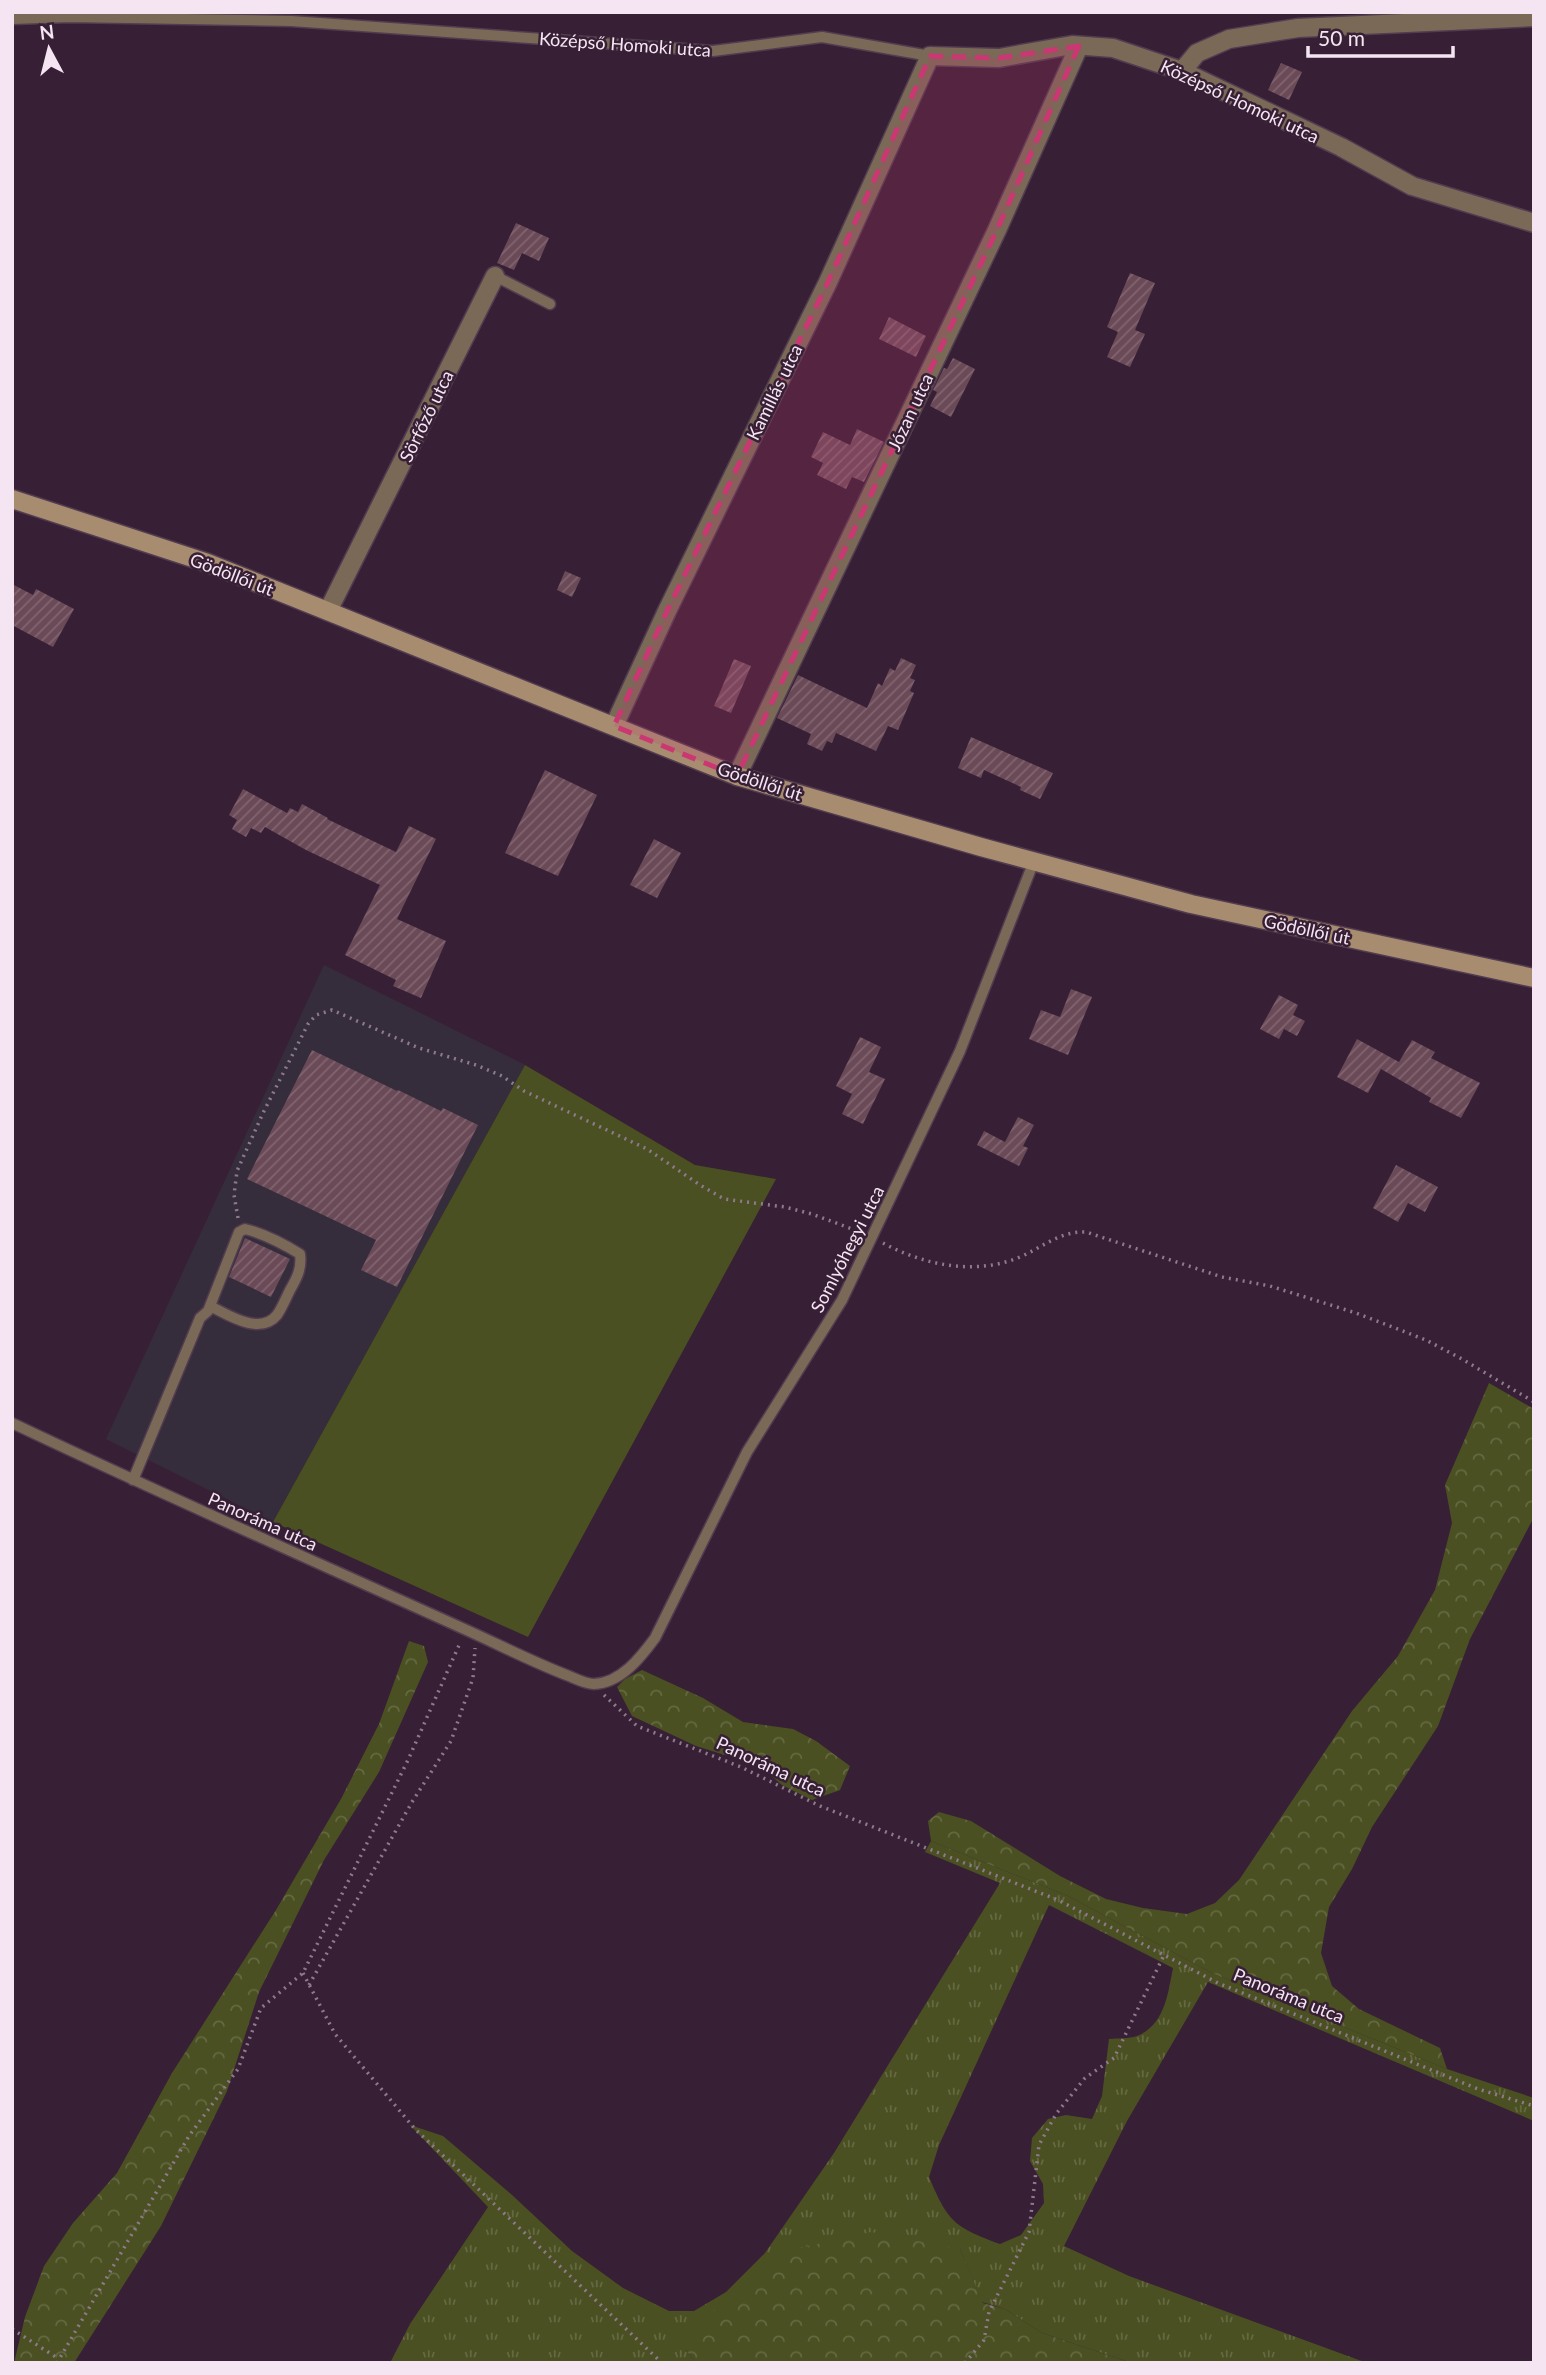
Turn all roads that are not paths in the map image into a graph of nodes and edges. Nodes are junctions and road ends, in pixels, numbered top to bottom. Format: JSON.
{"nodes":[{"id":1,"x":1534,"y":17,"type":"edge"},
{"id":2,"x":12,"y":19,"type":"edge"},
{"id":3,"x":1079,"y":46,"type":"junction"},
{"id":4,"x":930,"y":57,"type":"junction"},
{"id":5,"x":1182,"y":71,"type":"junction"},
{"id":6,"x":1534,"y":223,"type":"edge"},
{"id":7,"x":495,"y":276,"type":"joint"},
{"id":8,"x":550,"y":304,"type":"dead end"},
{"id":9,"x":12,"y":499,"type":"edge"},
{"id":10,"x":328,"y":611,"type":"junction"},
{"id":11,"x":614,"y":726,"type":"junction"},
{"id":12,"x":737,"y":776,"type":"junction"},
{"id":13,"x":1034,"y":861,"type":"junction"},
{"id":14,"x":1534,"y":978,"type":"edge"},
{"id":15,"x":210,"y":1306,"type":"junction"},
{"id":16,"x":12,"y":1423,"type":"edge"},
{"id":17,"x":133,"y":1480,"type":"junction"},
{"id":18,"x":592,"y":1685,"type":"joint"}],
"edges":[{"from":1,"to":5,"type":"street"},
{"from":2,"to":4,"type":"lane","name":"Középső Homoki utca"},
{"from":3,"to":4,"type":"street","name":"Középső Homoki utca"},
{"from":3,"to":5,"type":"street","name":"Középső Homoki utca"},
{"from":3,"to":12,"type":"street","name":"Józan utca"},
{"from":4,"to":11,"type":"street","name":"Kamillás utca"},
{"from":5,"to":6,"type":"street","name":"Középső Homoki utca"},
{"from":7,"to":8,"type":"lane","name":"Sörfőző utca"},
{"from":7,"to":10,"type":"street","name":"Sörfőző utca"},
{"from":9,"to":10,"type":"main road","name":"Gödöllői út"},
{"from":10,"to":11,"type":"main road","name":"Gödöllői út"},
{"from":11,"to":12,"type":"main road","name":"Gödöllői út"},
{"from":12,"to":13,"type":"main road","name":"Gödöllői út"},
{"from":13,"to":14,"type":"main road","name":"Gödöllői út"},
{"from":13,"to":18,"type":"lane","name":"Somlyóhegyi utca"},
{"from":15,"to":15,"type":"lane"},
{"from":15,"to":17,"type":"lane"},
{"from":16,"to":17,"type":"lane","name":"Panoráma utca"},
{"from":17,"to":18,"type":"lane","name":"Panoráma utca"}]}
